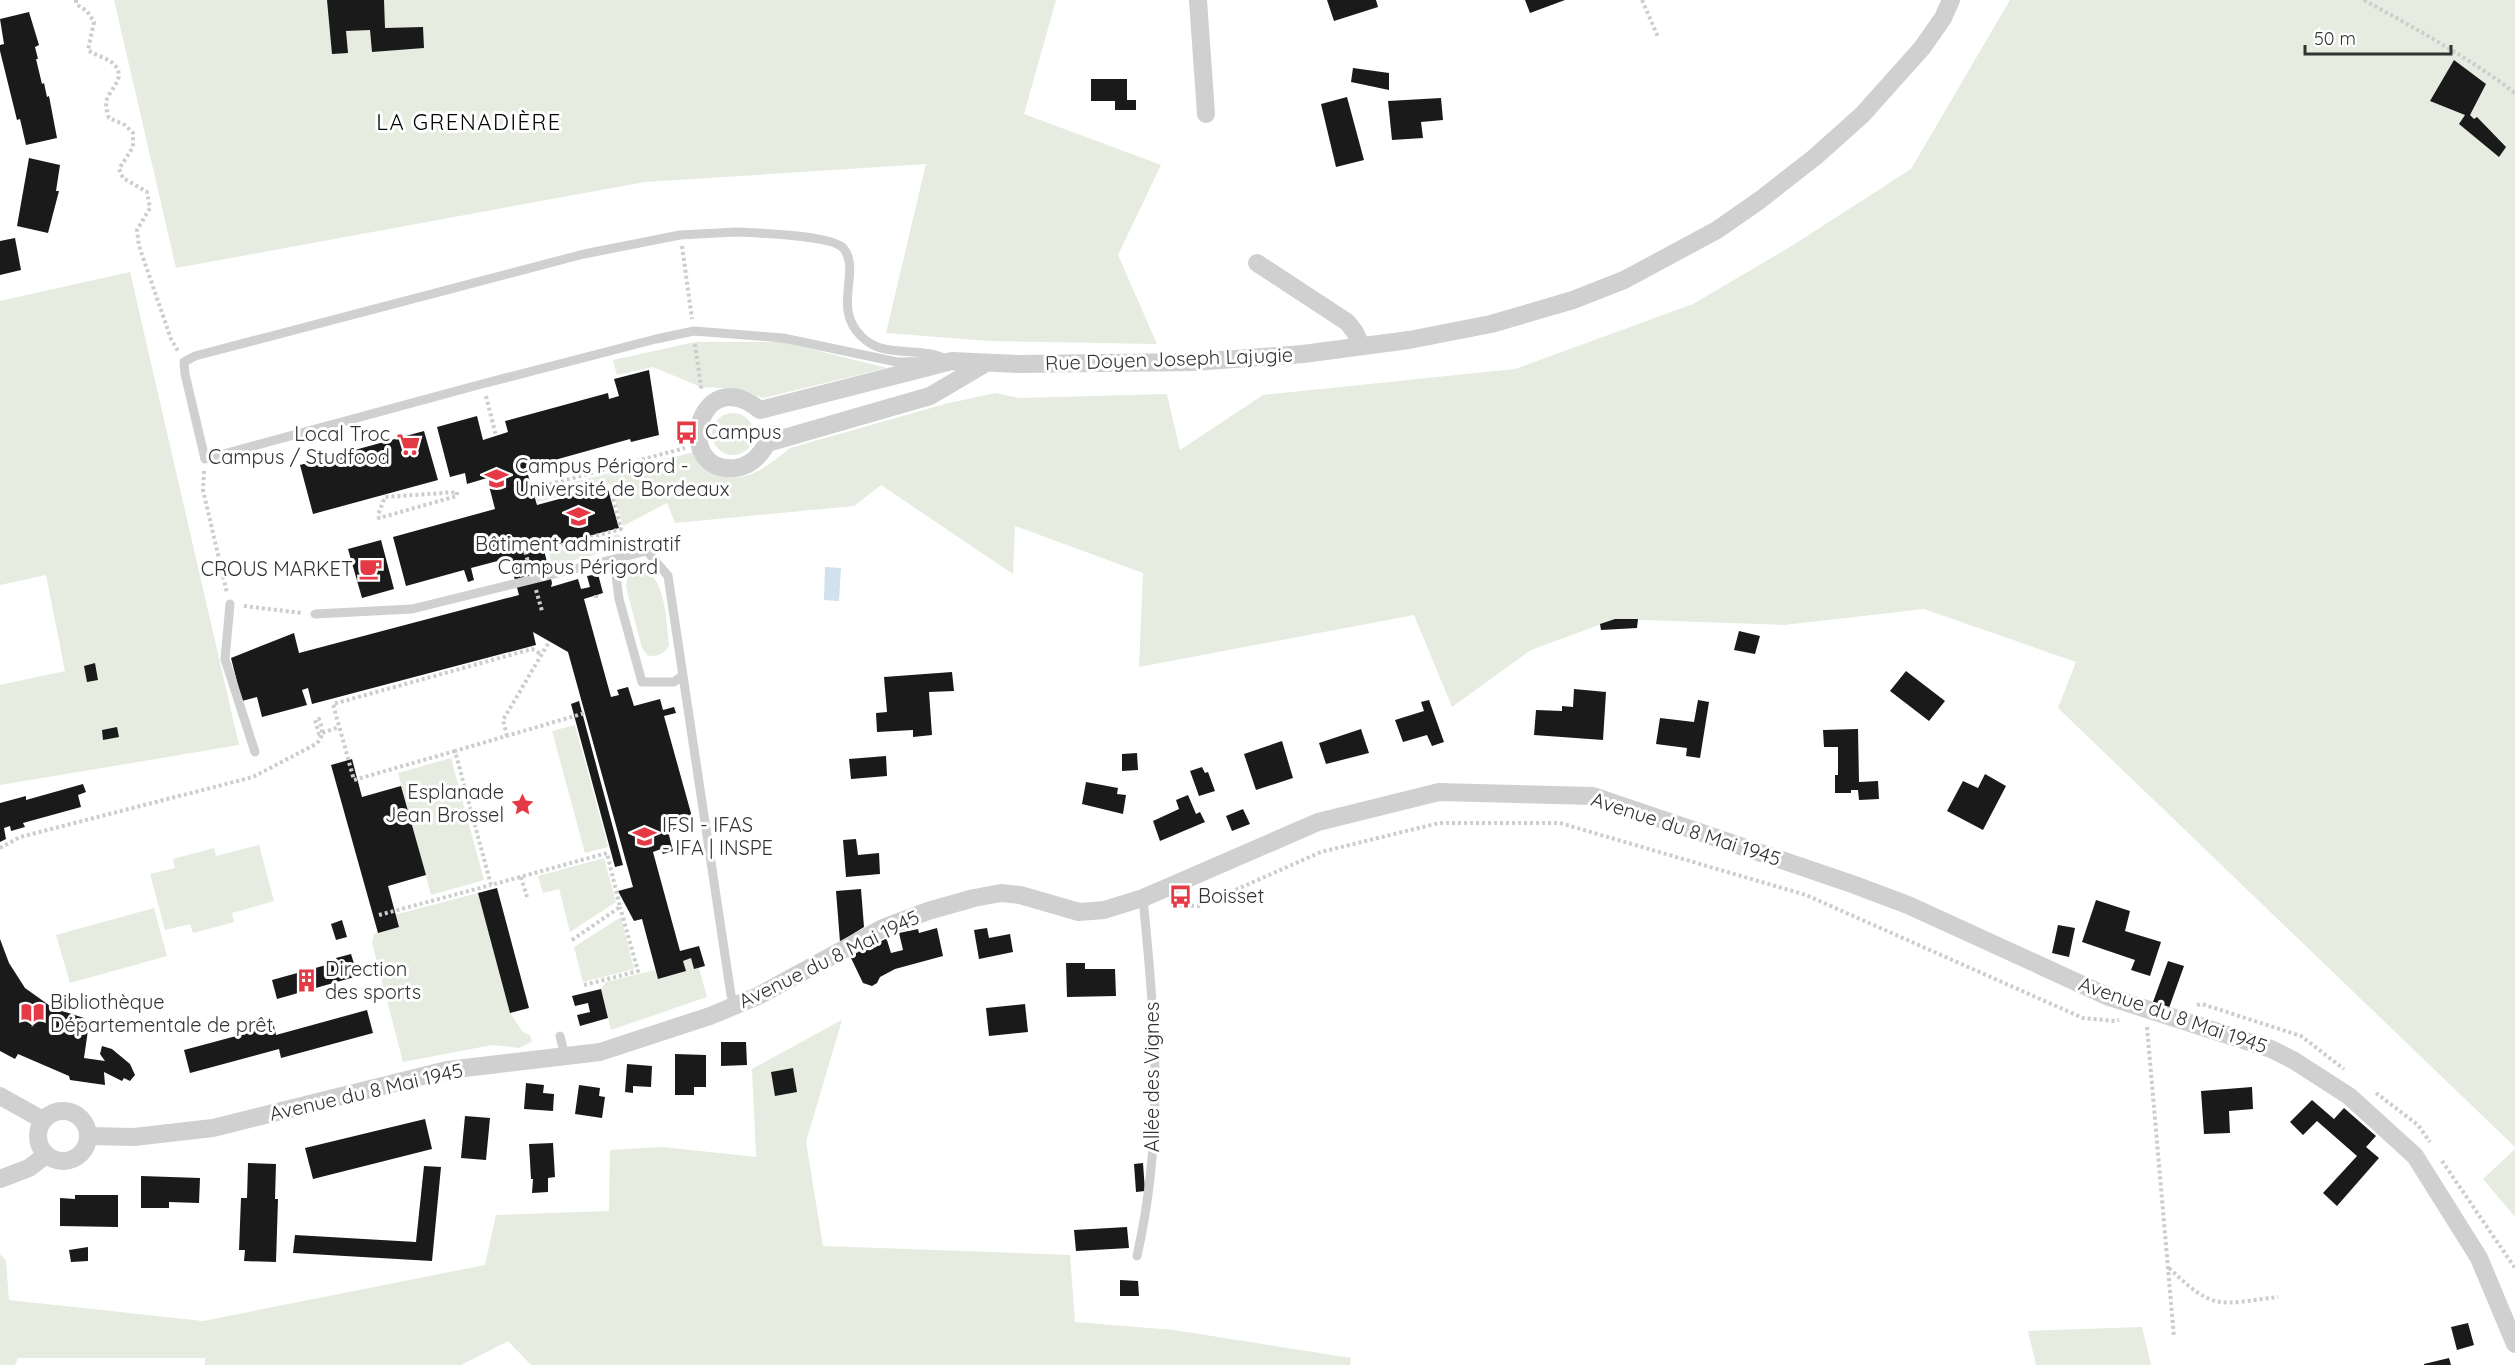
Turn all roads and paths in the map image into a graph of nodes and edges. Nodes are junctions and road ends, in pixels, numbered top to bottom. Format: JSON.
{"nodes":[{"id":1,"x":76,"y":0,"type":"edge"},
{"id":2,"x":1198,"y":0,"type":"edge"},
{"id":3,"x":1642,"y":0,"type":"edge"},
{"id":4,"x":1951,"y":0,"type":"edge"},
{"id":5,"x":2364,"y":0,"type":"edge"},
{"id":6,"x":1658,"y":37,"type":"dead end"},
{"id":7,"x":2515,"y":93,"type":"edge"},
{"id":8,"x":1206,"y":114,"type":"dead end"},
{"id":9,"x":681,"y":234,"type":"junction"},
{"id":10,"x":1257,"y":263,"type":"dead end"},
{"id":11,"x":694,"y":332,"type":"junction"},
{"id":12,"x":171,"y":339,"type":"dead end"},
{"id":13,"x":1361,"y":346,"type":"junction"},
{"id":14,"x":952,"y":361,"type":"junction"},
{"id":15,"x":986,"y":363,"type":"junction"},
{"id":16,"x":701,"y":387,"type":"dead end"},
{"id":17,"x":488,"y":406,"type":"dead end"},
{"id":18,"x":496,"y":436,"type":"dead end"},
{"id":19,"x":699,"y":445,"type":"junction"},
{"id":20,"x":205,"y":459,"type":"junction"},
{"id":21,"x":532,"y":489,"type":"dead end"},
{"id":22,"x":611,"y":491,"type":"dead end"},
{"id":23,"x":453,"y":494,"type":"joint"},
{"id":24,"x":522,"y":540,"type":"dead end"},
{"id":25,"x":544,"y":550,"type":"dead end"},
{"id":26,"x":614,"y":560,"type":"junction"},
{"id":27,"x":530,"y":570,"type":"dead end"},
{"id":28,"x":536,"y":588,"type":"dead end"},
{"id":29,"x":230,"y":604,"type":"junction"},
{"id":30,"x":542,"y":611,"type":"dead end"},
{"id":31,"x":315,"y":614,"type":"joint"},
{"id":32,"x":549,"y":642,"type":"dead end"},
{"id":33,"x":542,"y":654,"type":"junction"},
{"id":34,"x":683,"y":675,"type":"junction"},
{"id":35,"x":585,"y":713,"type":"dead end"},
{"id":36,"x":339,"y":728,"type":"junction"},
{"id":37,"x":507,"y":736,"type":"junction"},
{"id":38,"x":455,"y":751,"type":"junction"},
{"id":39,"x":255,"y":753,"type":"dead end"},
{"id":40,"x":0,"y":848,"type":"edge"},
{"id":41,"x":521,"y":877,"type":"junction"},
{"id":42,"x":491,"y":885,"type":"junction"},
{"id":43,"x":527,"y":897,"type":"dead end"},
{"id":44,"x":1143,"y":898,"type":"junction"},
{"id":45,"x":1170,"y":905,"type":"dead end"},
{"id":46,"x":621,"y":907,"type":"junction"},
{"id":47,"x":379,"y":915,"type":"dead end"},
{"id":48,"x":572,"y":940,"type":"dead end"},
{"id":49,"x":584,"y":985,"type":"dead end"},
{"id":50,"x":734,"y":1005,"type":"junction"},
{"id":51,"x":2145,"y":1009,"type":"junction"},
{"id":52,"x":560,"y":1036,"type":"dead end"},
{"id":53,"x":566,"y":1056,"type":"junction"},
{"id":54,"x":0,"y":1096,"type":"edge"},
{"id":55,"x":43,"y":1120,"type":"junction"},
{"id":56,"x":89,"y":1136,"type":"junction"},
{"id":57,"x":46,"y":1155,"type":"junction"},
{"id":58,"x":0,"y":1179,"type":"edge"},
{"id":59,"x":1137,"y":1256,"type":"dead end"},
{"id":60,"x":2168,"y":1267,"type":"junction"},
{"id":61,"x":2278,"y":1297,"type":"dead end"},
{"id":62,"x":2174,"y":1337,"type":"dead end"},
{"id":63,"x":2515,"y":1344,"type":"edge"}],
"edges":[{"from":1,"to":12,"type":"path"},
{"from":2,"to":8,"type":"street"},
{"from":3,"to":6,"type":"path"},
{"from":4,"to":13,"type":"street","name":"Rue Doyen Joseph Lajugie"},
{"from":5,"to":7,"type":"path"},
{"from":9,"to":11,"type":"path"},
{"from":9,"to":14,"type":"lane"},
{"from":9,"to":20,"type":"lane"},
{"from":10,"to":13,"type":"street"},
{"from":11,"to":14,"type":"lane"},
{"from":11,"to":16,"type":"path"},
{"from":11,"to":20,"type":"lane"},
{"from":13,"to":15,"type":"street","name":"Rue Doyen Joseph Lajugie"},
{"from":14,"to":15,"type":"street","name":"Rue Doyen Joseph Lajugie"},
{"from":14,"to":19,"type":"street","name":"Rue Doyen Joseph Lajugie"},
{"from":15,"to":19,"type":"street"},
{"from":17,"to":18,"type":"path"},
{"from":19,"to":21,"type":"path"},
{"from":20,"to":29,"type":"path"},
{"from":22,"to":25,"type":"path"},
{"from":23,"to":23,"type":"path"},
{"from":24,"to":27,"type":"path"},
{"from":26,"to":31,"type":"lane"},
{"from":26,"to":34,"type":"lane"},
{"from":26,"to":34,"type":"lane"},
{"from":28,"to":30,"type":"path"},
{"from":29,"to":31,"type":"path"},
{"from":29,"to":39,"type":"lane"},
{"from":32,"to":33,"type":"path"},
{"from":33,"to":36,"type":"path"},
{"from":33,"to":37,"type":"path"},
{"from":34,"to":50,"type":"lane"},
{"from":35,"to":37,"type":"path"},
{"from":36,"to":38,"type":"path"},
{"from":36,"to":40,"type":"path"},
{"from":37,"to":38,"type":"path"},
{"from":38,"to":42,"type":"path"},
{"from":41,"to":42,"type":"path"},
{"from":41,"to":43,"type":"path"},
{"from":41,"to":46,"type":"path"},
{"from":42,"to":47,"type":"path"},
{"from":44,"to":50,"type":"street","name":"Avenue du 8 Mai 1945"},
{"from":44,"to":51,"type":"street","name":"Avenue du 8 Mai 1945"},
{"from":44,"to":59,"type":"lane","name":"Allée des Vignes"},
{"from":45,"to":51,"type":"path"},
{"from":46,"to":48,"type":"path"},
{"from":46,"to":49,"type":"path"},
{"from":50,"to":53,"type":"street","name":"Avenue du 8 Mai 1945"},
{"from":51,"to":60,"type":"path"},
{"from":51,"to":63,"type":"street","name":"Avenue du 8 Mai 1945"},
{"from":52,"to":53,"type":"lane"},
{"from":53,"to":56,"type":"street","name":"Avenue du 8 Mai 1945"},
{"from":54,"to":55,"type":"street"},
{"from":55,"to":56,"type":"street"},
{"from":55,"to":57,"type":"street"},
{"from":56,"to":57,"type":"street"},
{"from":57,"to":58,"type":"street"},
{"from":60,"to":61,"type":"path"},
{"from":60,"to":62,"type":"path"}]}
